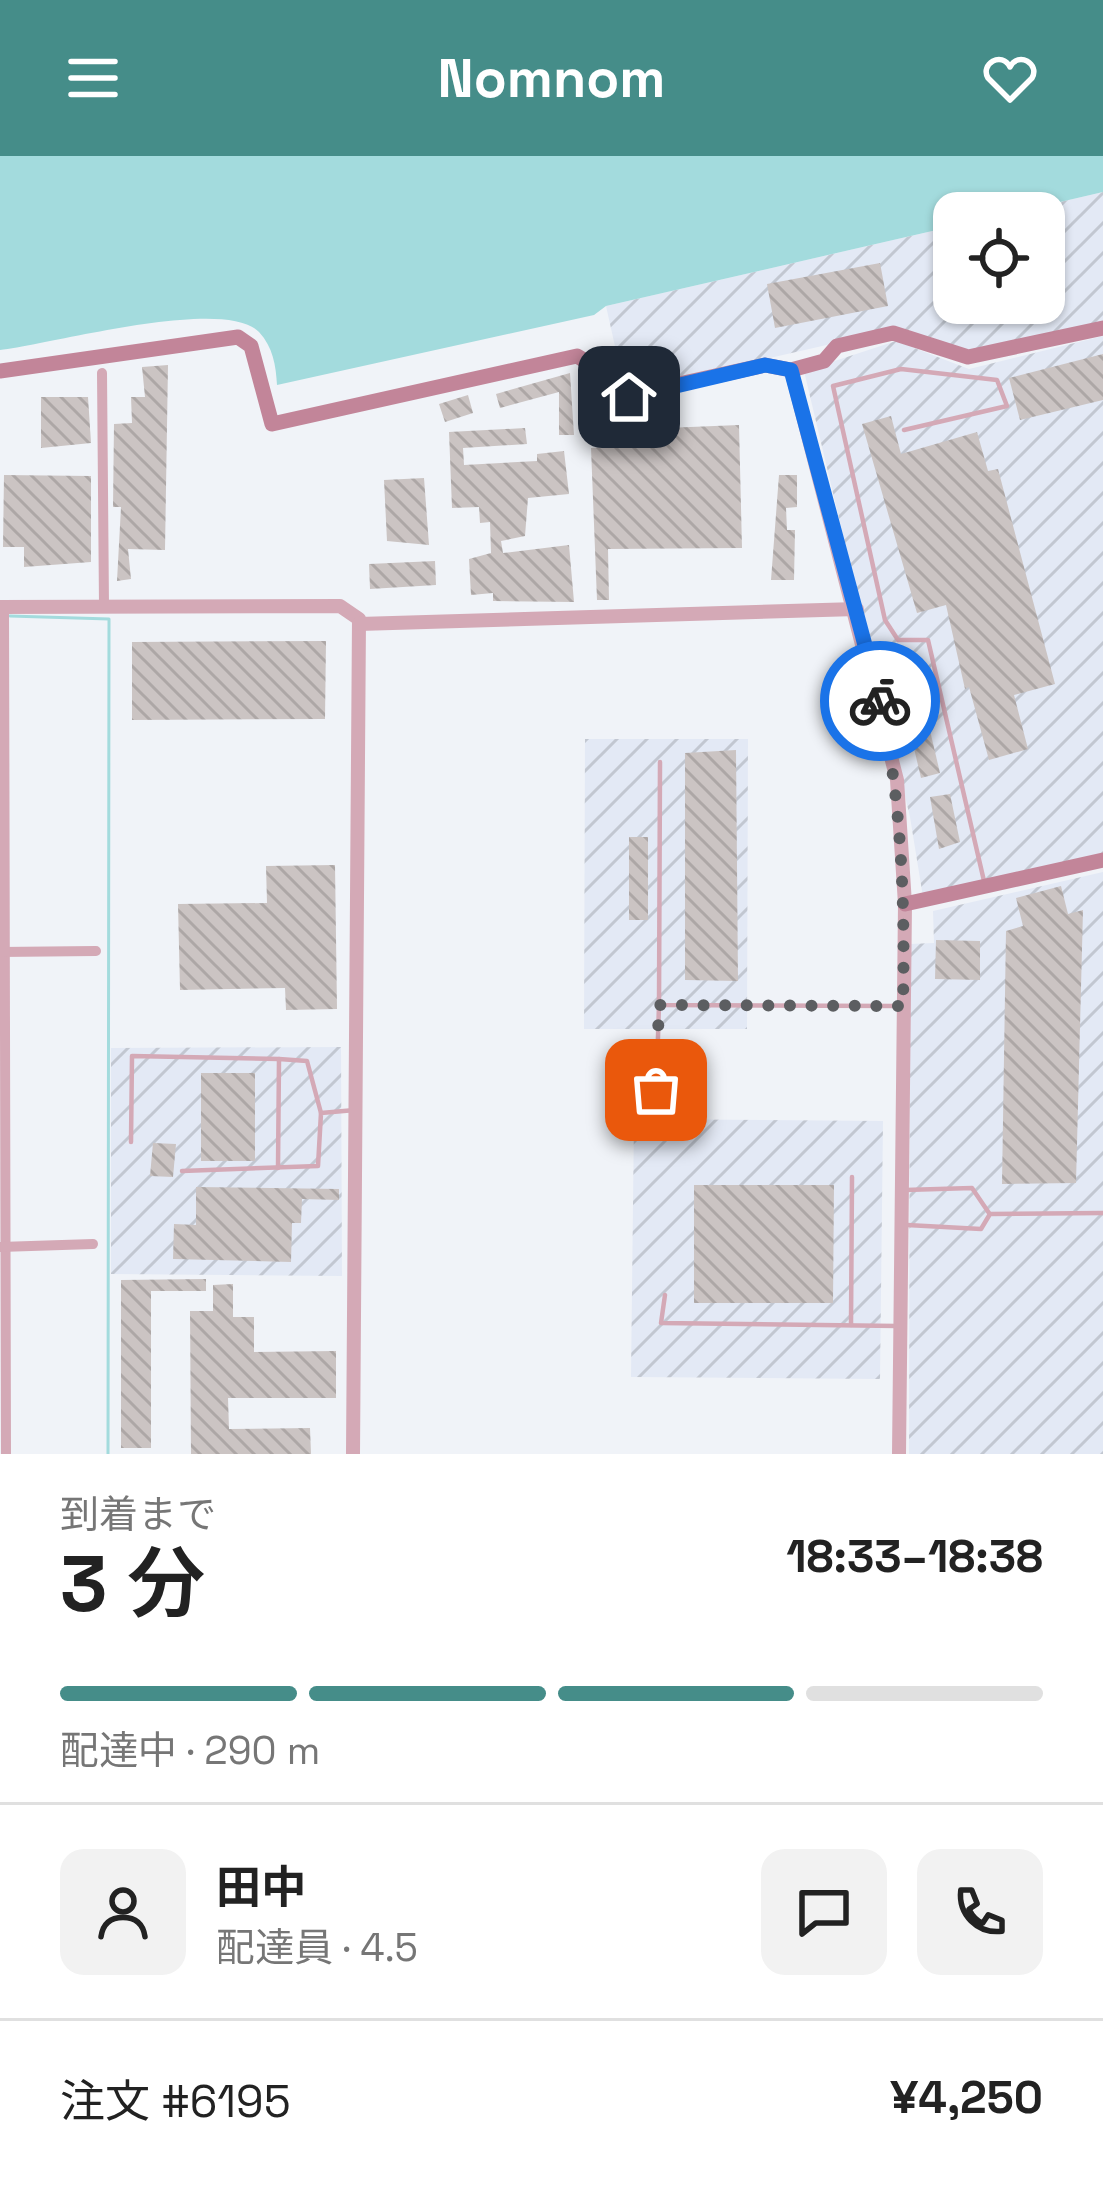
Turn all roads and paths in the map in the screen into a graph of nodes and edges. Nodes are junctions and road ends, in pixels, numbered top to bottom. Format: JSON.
{"nodes":[{"id":1,"x":1103,"y":328,"type":"edge"},
{"id":2,"x":0,"y":370,"type":"edge"},
{"id":3,"x":791,"y":370,"type":"junction"},
{"id":4,"x":102,"y":373,"type":"dead end"},
{"id":5,"x":904,"y":430,"type":"dead end"},
{"id":6,"x":104,"y":607,"type":"junction"},
{"id":7,"x":3,"y":608,"type":"edge"},
{"id":8,"x":856,"y":609,"type":"junction"},
{"id":9,"x":359,"y":624,"type":"junction"},
{"id":10,"x":660,"y":762,"type":"dead end"},
{"id":11,"x":1103,"y":860,"type":"edge"},
{"id":12,"x":986,"y":886,"type":"junction"},
{"id":13,"x":905,"y":904,"type":"junction"},
{"id":14,"x":96,"y":951,"type":"dead end"},
{"id":15,"x":4,"y":952,"type":"edge"},
{"id":16,"x":659,"y":1005,"type":"junction"},
{"id":17,"x":903,"y":1006,"type":"junction"},
{"id":18,"x":279,"y":1059,"type":"junction"},
{"id":19,"x":356,"y":1110,"type":"junction"},
{"id":20,"x":321,"y":1113,"type":"junction"},
{"id":21,"x":655,"y":1132,"type":"dead end"},
{"id":22,"x":131,"y":1142,"type":"dead end"},
{"id":23,"x":278,"y":1168,"type":"junction"},
{"id":24,"x":182,"y":1171,"type":"dead end"},
{"id":25,"x":853,"y":1178,"type":"dead end"},
{"id":26,"x":899,"y":1190,"type":"junction"},
{"id":27,"x":1103,"y":1213,"type":"edge"},
{"id":28,"x":991,"y":1214,"type":"junction"},
{"id":29,"x":899,"y":1225,"type":"junction"},
{"id":30,"x":93,"y":1244,"type":"dead end"},
{"id":31,"x":3,"y":1246,"type":"edge"},
{"id":32,"x":664,"y":1295,"type":"dead end"},
{"id":33,"x":851,"y":1325,"type":"junction"},
{"id":34,"x":899,"y":1326,"type":"junction"},
{"id":35,"x":6,"y":1454,"type":"edge"},
{"id":36,"x":353,"y":1454,"type":"edge"},
{"id":37,"x":899,"y":1454,"type":"edge"}],
"edges":[{"from":1,"to":3,"type":"main road"},
{"from":2,"to":3,"type":"main road"},
{"from":3,"to":8,"type":"street"},
{"from":4,"to":6,"type":"street"},
{"from":5,"to":12,"type":"lane"},
{"from":6,"to":7,"type":"street"},
{"from":6,"to":9,"type":"street"},
{"from":7,"to":15,"type":"street"},
{"from":8,"to":9,"type":"street"},
{"from":8,"to":13,"type":"street"},
{"from":9,"to":19,"type":"street"},
{"from":10,"to":16,"type":"lane"},
{"from":11,"to":12,"type":"main road"},
{"from":12,"to":13,"type":"main road"},
{"from":13,"to":17,"type":"street"},
{"from":14,"to":15,"type":"street"},
{"from":15,"to":31,"type":"street"},
{"from":16,"to":17,"type":"lane"},
{"from":16,"to":21,"type":"lane"},
{"from":17,"to":26,"type":"street"},
{"from":18,"to":20,"type":"lane"},
{"from":18,"to":22,"type":"lane"},
{"from":18,"to":23,"type":"lane"},
{"from":19,"to":20,"type":"lane"},
{"from":19,"to":36,"type":"street"},
{"from":20,"to":23,"type":"lane"},
{"from":23,"to":24,"type":"lane"},
{"from":25,"to":33,"type":"lane"},
{"from":26,"to":28,"type":"lane"},
{"from":26,"to":29,"type":"street"},
{"from":27,"to":28,"type":"lane"},
{"from":28,"to":29,"type":"lane"},
{"from":29,"to":34,"type":"street"},
{"from":30,"to":31,"type":"street"},
{"from":31,"to":35,"type":"street"},
{"from":32,"to":33,"type":"lane"},
{"from":33,"to":34,"type":"lane"},
{"from":34,"to":37,"type":"street"}]}
